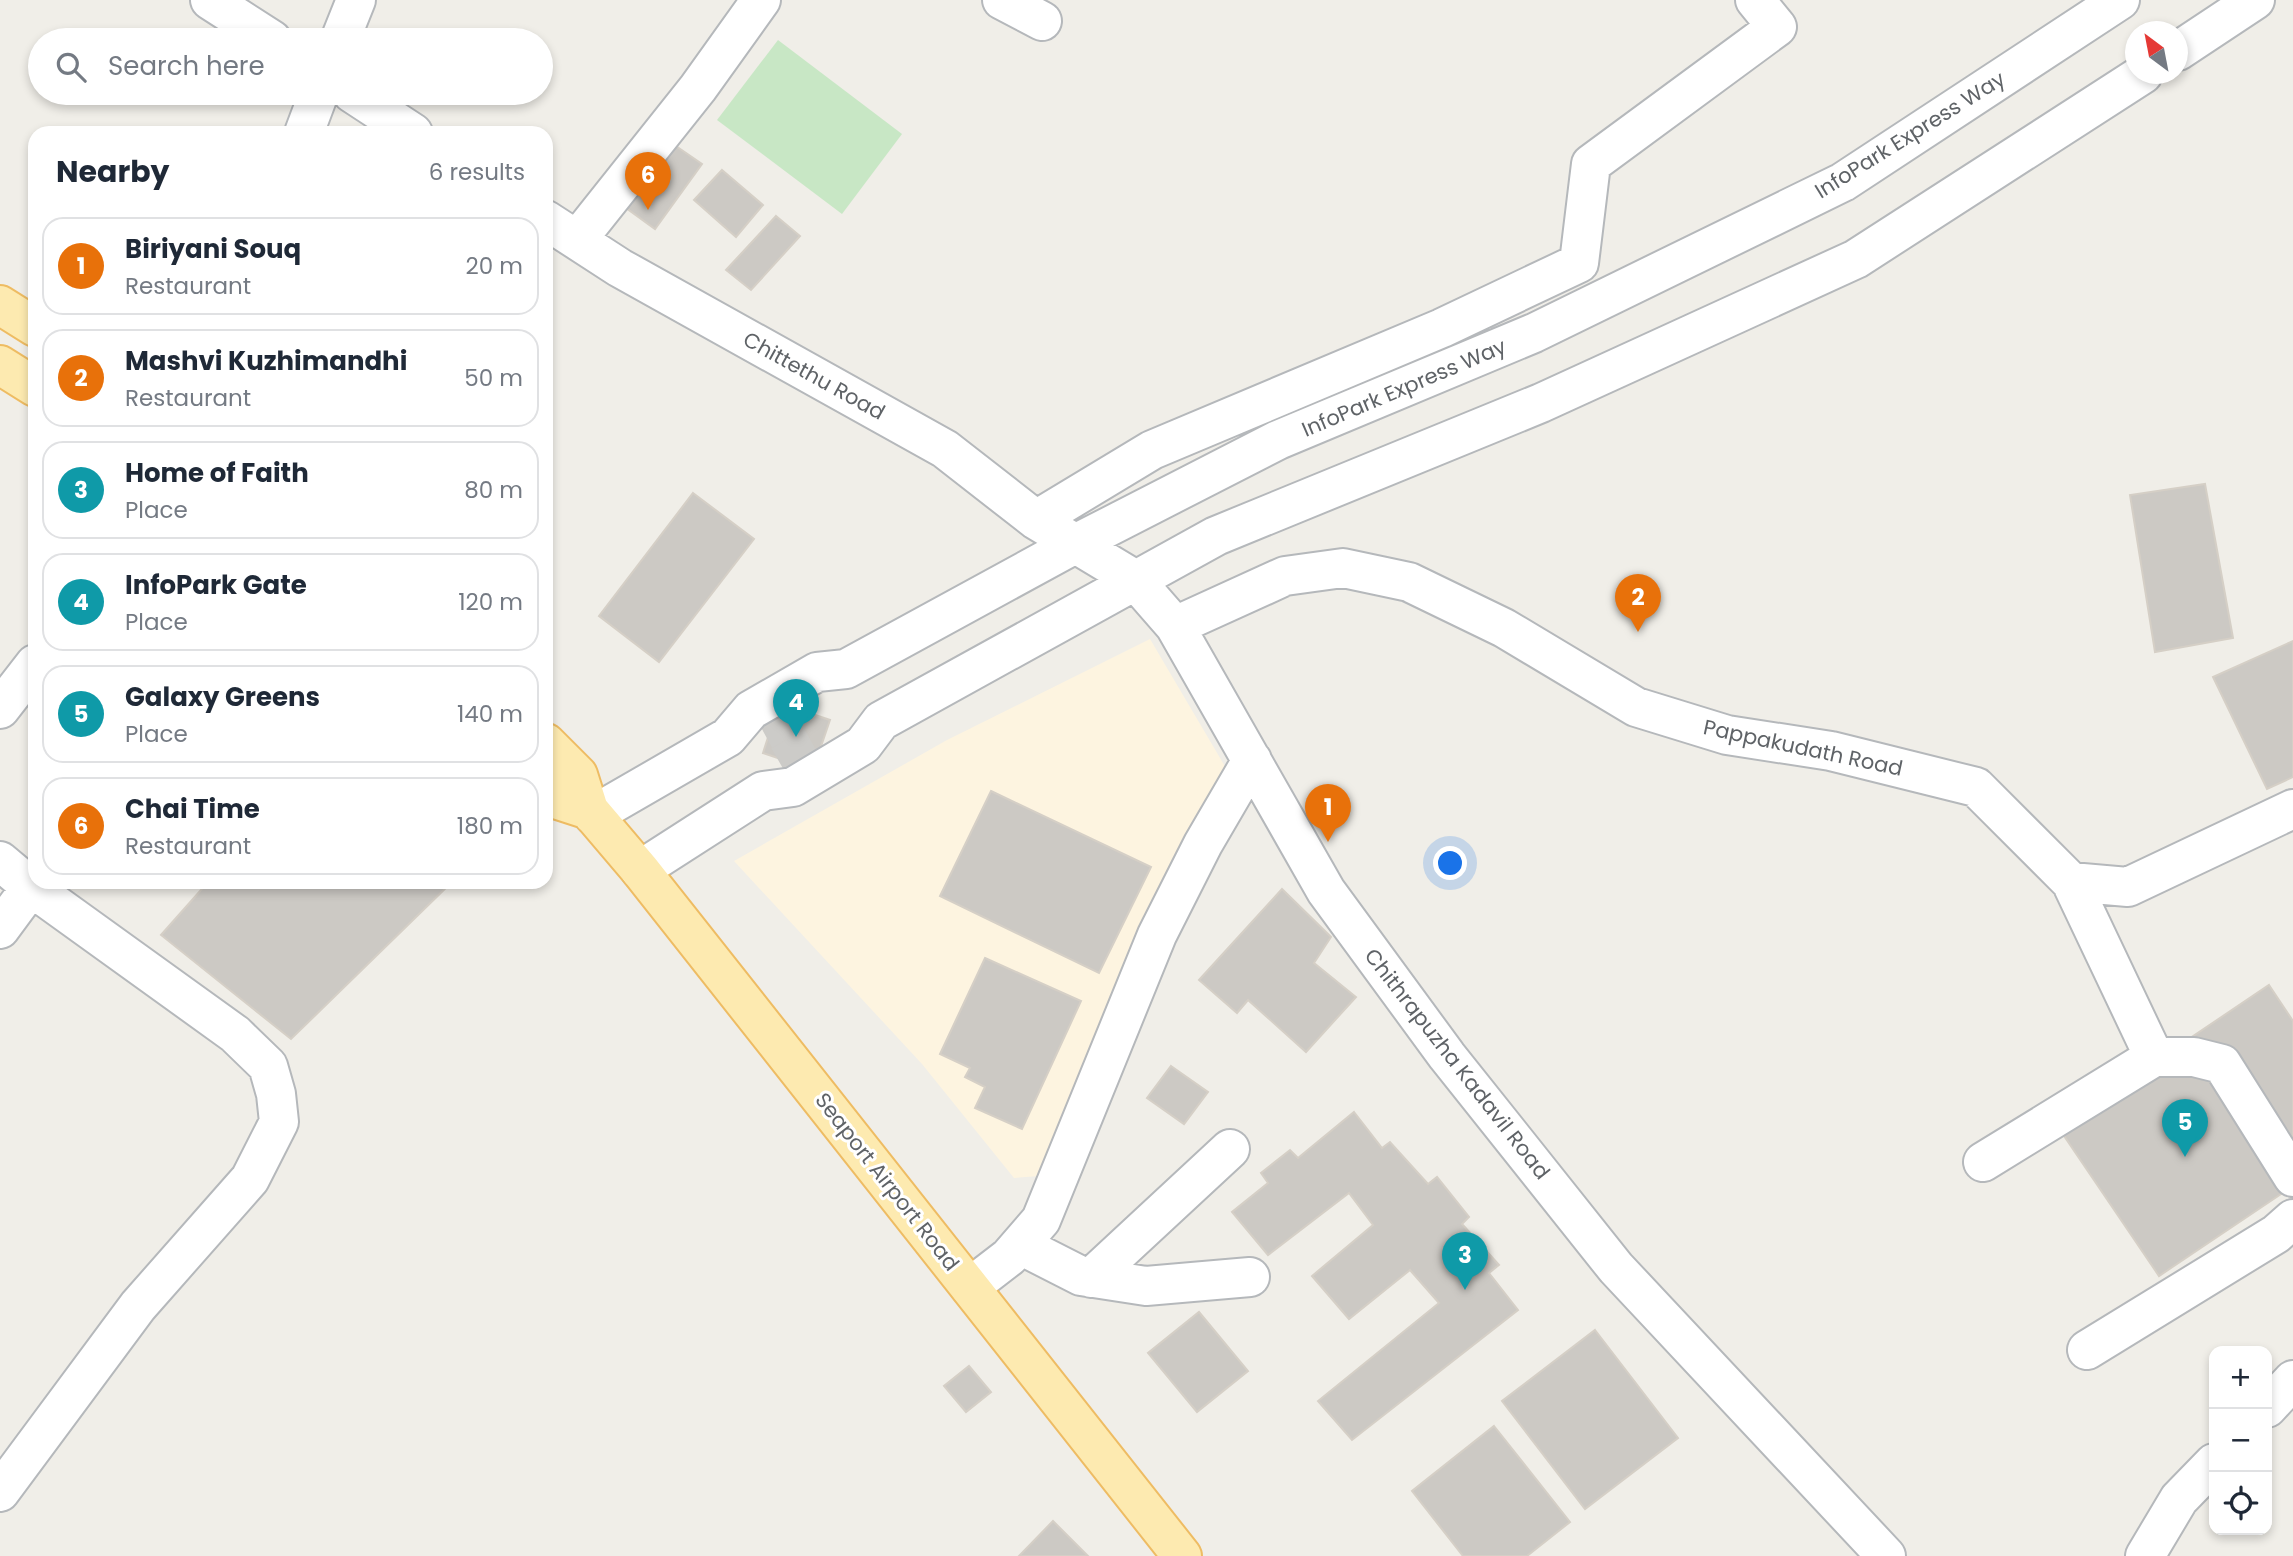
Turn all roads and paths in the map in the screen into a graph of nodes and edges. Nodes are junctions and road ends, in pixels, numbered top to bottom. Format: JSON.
{"nodes":[{"id":1,"x":210,"y":0,"type":"edge"},
{"id":2,"x":356,"y":0,"type":"edge"},
{"id":3,"x":761,"y":0,"type":"edge"},
{"id":4,"x":1002,"y":0,"type":"edge"},
{"id":5,"x":1755,"y":0,"type":"edge"},
{"id":6,"x":2120,"y":0,"type":"edge"},
{"id":7,"x":2255,"y":0,"type":"edge"},
{"id":8,"x":1042,"y":20,"type":"dead end"},
{"id":9,"x":253,"y":28,"type":"edge"},
{"id":10,"x":345,"y":28,"type":"edge"},
{"id":11,"x":2188,"y":44,"type":"edge"},
{"id":12,"x":2127,"y":84,"type":"edge"},
{"id":13,"x":314,"y":105,"type":"edge"},
{"id":14,"x":371,"y":105,"type":"edge"},
{"id":15,"x":307,"y":126,"type":"edge"},
{"id":16,"x":403,"y":126,"type":"edge"},
{"id":17,"x":561,"y":230,"type":"edge"},
{"id":18,"x":0,"y":305,"type":"edge"},
{"id":19,"x":28,"y":323,"type":"edge"},
{"id":20,"x":0,"y":365,"type":"edge"},
{"id":21,"x":28,"y":383,"type":"edge"},
{"id":22,"x":1036,"y":520,"type":"junction"},
{"id":23,"x":1075,"y":544,"type":"junction"},
{"id":24,"x":1134,"y":579,"type":"junction"},
{"id":25,"x":1175,"y":626,"type":"junction"},
{"id":26,"x":846,"y":669,"type":"junction"},
{"id":27,"x":28,"y":673,"type":"edge"},
{"id":28,"x":805,"y":708,"type":"tunnel mouth"},
{"id":29,"x":0,"y":709,"type":"edge"},
{"id":30,"x":881,"y":722,"type":"junction"},
{"id":31,"x":823,"y":741,"type":"tunnel mouth"},
{"id":32,"x":553,"y":750,"type":"edge"},
{"id":33,"x":1252,"y":760,"type":"junction"},
{"id":34,"x":553,"y":797,"type":"edge"},
{"id":35,"x":2293,"y":809,"type":"edge"},
{"id":36,"x":591,"y":813,"type":"junction"},
{"id":37,"x":0,"y":861,"type":"edge"},
{"id":38,"x":640,"y":870,"type":"junction"},
{"id":39,"x":2071,"y":882,"type":"junction"},
{"id":40,"x":28,"y":884,"type":"edge"},
{"id":41,"x":30,"y":889,"type":"edge"},
{"id":42,"x":35,"y":889,"type":"edge"},
{"id":43,"x":0,"y":929,"type":"edge"},
{"id":44,"x":2154,"y":1057,"type":"junction"},
{"id":45,"x":1230,"y":1149,"type":"dead end"},
{"id":46,"x":1983,"y":1162,"type":"dead end"},
{"id":47,"x":2293,"y":1177,"type":"edge"},
{"id":48,"x":2293,"y":1219,"type":"edge"},
{"id":49,"x":1020,"y":1245,"type":"junction"},
{"id":50,"x":1250,"y":1277,"type":"dead end"},
{"id":51,"x":1091,"y":1278,"type":"junction"},
{"id":52,"x":971,"y":1287,"type":"junction"},
{"id":53,"x":2087,"y":1350,"type":"dead end"},
{"id":54,"x":2293,"y":1380,"type":"edge"},
{"id":55,"x":2272,"y":1403,"type":"edge"},
{"id":56,"x":2209,"y":1468,"type":"edge"},
{"id":57,"x":0,"y":1492,"type":"edge"},
{"id":58,"x":1182,"y":1556,"type":"edge"},
{"id":59,"x":1886,"y":1556,"type":"edge"},
{"id":60,"x":2146,"y":1556,"type":"edge"}],
"edges":[{"from":1,"to":9,"type":"street"},
{"from":2,"to":10,"type":"street"},
{"from":3,"to":17,"type":"street"},
{"from":4,"to":8,"type":"street"},
{"from":5,"to":22,"type":"street"},
{"from":6,"to":23,"type":"street","name":"InfoPark Express Way"},
{"from":7,"to":11,"type":"street"},
{"from":12,"to":24,"type":"street"},
{"from":13,"to":15,"type":"street"},
{"from":14,"to":16,"type":"street"},
{"from":17,"to":22,"type":"street","name":"Chittethu Road"},
{"from":18,"to":19,"type":"main road"},
{"from":20,"to":21,"type":"main road"},
{"from":22,"to":23,"type":"street","name":"Chittethu Road"},
{"from":23,"to":24,"type":"street","name":"Chithrapuzha Kadavil Road"},
{"from":23,"to":26,"type":"street","name":"InfoPark Express Way"},
{"from":24,"to":25,"type":"street","name":"Chithrapuzha Kadavil Road"},
{"from":24,"to":30,"type":"street"},
{"from":25,"to":33,"type":"street","name":"Chithrapuzha Kadavil Road"},
{"from":25,"to":39,"type":"street","name":"Pappakudath Road"},
{"from":26,"to":28,"type":"street"},
{"from":26,"to":36,"type":"street","name":"InfoPark Express Way"},
{"from":27,"to":29,"type":"street"},
{"from":30,"to":31,"type":"street"},
{"from":30,"to":38,"type":"street"},
{"from":32,"to":36,"type":"main road"},
{"from":33,"to":49,"type":"street"},
{"from":33,"to":59,"type":"street","name":"Chithrapuzha Kadavil Road"},
{"from":34,"to":36,"type":"main road"},
{"from":35,"to":39,"type":"street"},
{"from":36,"to":38,"type":"main road","name":"Seaport Airport Road"},
{"from":37,"to":40,"type":"street"},
{"from":38,"to":52,"type":"main road","name":"Seaport Airport Road"},
{"from":39,"to":44,"type":"street","name":"Pappakudath Road"},
{"from":41,"to":43,"type":"street"},
{"from":42,"to":57,"type":"street"},
{"from":44,"to":46,"type":"street"},
{"from":44,"to":47,"type":"street"},
{"from":45,"to":51,"type":"street"},
{"from":48,"to":53,"type":"street"},
{"from":49,"to":51,"type":"street"},
{"from":49,"to":52,"type":"street"},
{"from":50,"to":51,"type":"street"},
{"from":52,"to":58,"type":"main road","name":"Seaport Airport Road"},
{"from":54,"to":55,"type":"street"},
{"from":56,"to":60,"type":"street"}]}
